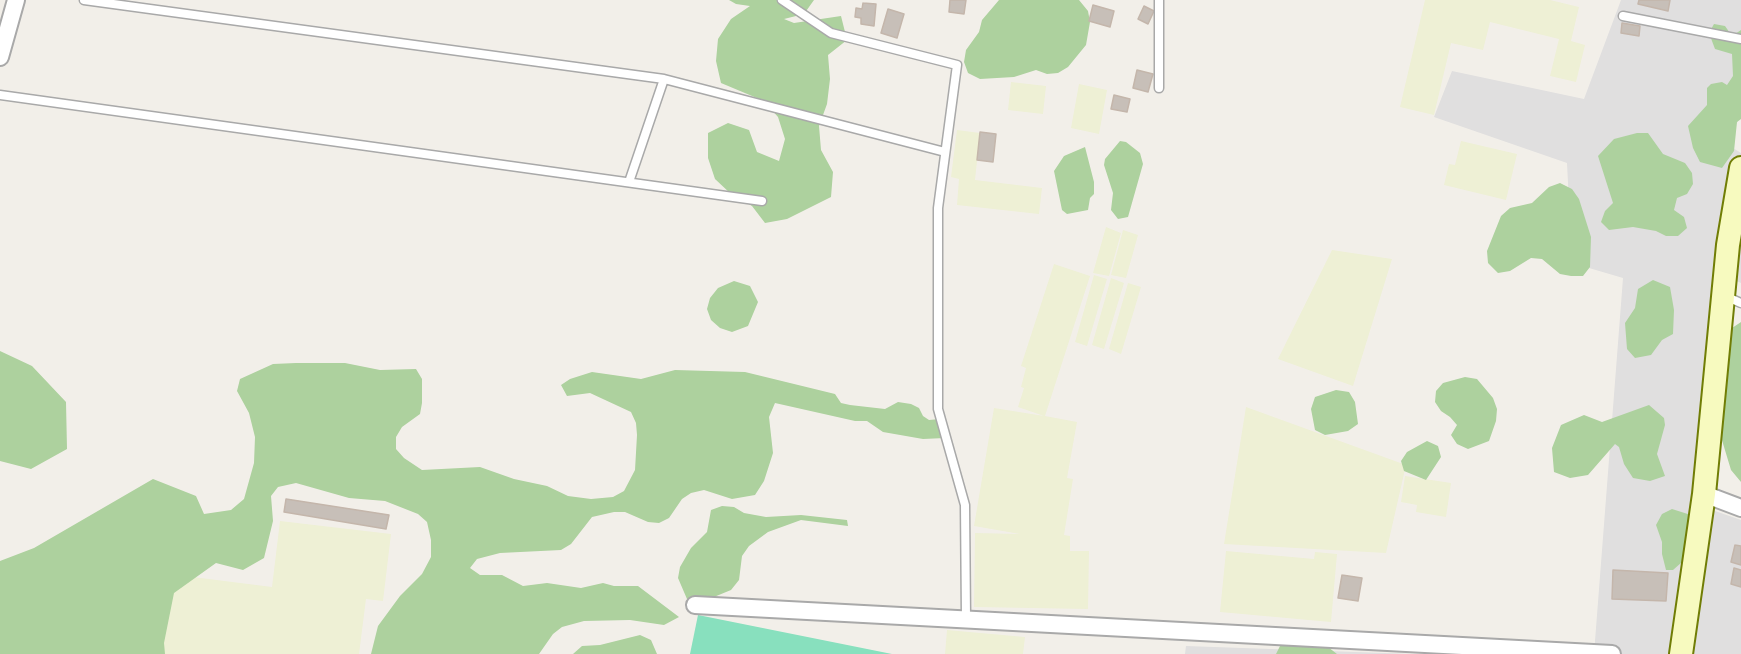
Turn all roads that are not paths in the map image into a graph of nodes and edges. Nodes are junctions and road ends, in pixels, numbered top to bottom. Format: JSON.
{"nodes":[{"id":1,"x":16,"y":0,"type":"edge"},
{"id":2,"x":84,"y":0,"type":"edge"},
{"id":3,"x":782,"y":0,"type":"edge"},
{"id":4,"x":1159,"y":0,"type":"edge"},
{"id":5,"x":1623,"y":16,"type":"dead end"},
{"id":6,"x":1741,"y":39,"type":"edge"},
{"id":7,"x":0,"y":57,"type":"edge"},
{"id":8,"x":664,"y":79,"type":"junction"},
{"id":9,"x":1159,"y":88,"type":"dead end"},
{"id":10,"x":0,"y":95,"type":"edge"},
{"id":11,"x":945,"y":152,"type":"junction"},
{"id":12,"x":1741,"y":168,"type":"edge"},
{"id":13,"x":629,"y":182,"type":"junction"},
{"id":14,"x":762,"y":201,"type":"dead end"},
{"id":15,"x":1733,"y":300,"type":"edge"},
{"id":16,"x":1704,"y":494,"type":"junction"},
{"id":17,"x":1741,"y":508,"type":"edge"},
{"id":18,"x":695,"y":605,"type":"dead end"},
{"id":19,"x":966,"y":618,"type":"junction"},
{"id":20,"x":1356,"y":647,"type":"edge"},
{"id":21,"x":1612,"y":654,"type":"edge"},
{"id":22,"x":1681,"y":654,"type":"edge"}],
"edges":[{"from":1,"to":7,"type":"street"},
{"from":2,"to":8,"type":"lane"},
{"from":3,"to":11,"type":"lane"},
{"from":4,"to":9,"type":"lane"},
{"from":5,"to":6,"type":"lane"},
{"from":8,"to":11,"type":"lane"},
{"from":8,"to":13,"type":"lane"},
{"from":10,"to":13,"type":"lane"},
{"from":11,"to":19,"type":"lane"},
{"from":12,"to":15,"type":"street"},
{"from":13,"to":14,"type":"lane"},
{"from":15,"to":16,"type":"street"},
{"from":16,"to":17,"type":"street"},
{"from":16,"to":22,"type":"street"},
{"from":18,"to":19,"type":"street"},
{"from":19,"to":20,"type":"street"},
{"from":20,"to":21,"type":"street"}]}
